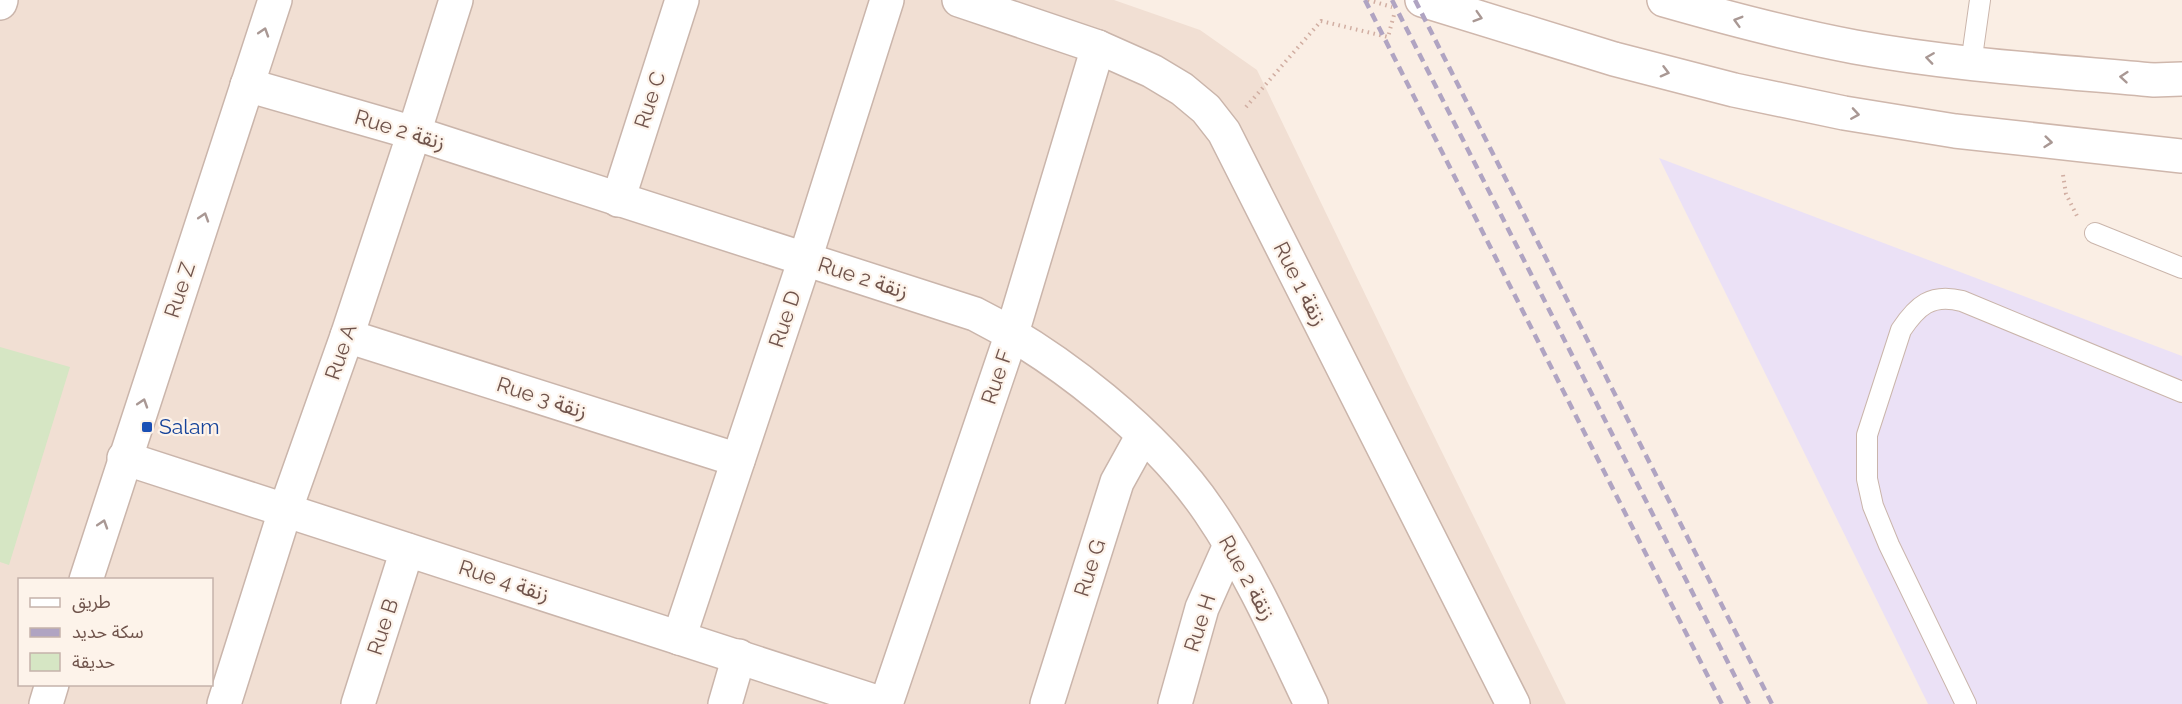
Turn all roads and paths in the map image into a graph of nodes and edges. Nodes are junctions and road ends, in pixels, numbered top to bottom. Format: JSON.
{"nodes":[{"id":1,"x":275,"y":0,"type":"edge"},
{"id":2,"x":456,"y":0,"type":"edge"},
{"id":3,"x":682,"y":0,"type":"edge"},
{"id":4,"x":887,"y":0,"type":"edge"},
{"id":5,"x":959,"y":0,"type":"edge"},
{"id":6,"x":1664,"y":0,"type":"edge"},
{"id":7,"x":1980,"y":0,"type":"edge"},
{"id":8,"x":1408,"y":4,"type":"edge"},
{"id":9,"x":1098,"y":47,"type":"junction"},
{"id":10,"x":1971,"y":64,"type":"junction"},
{"id":11,"x":2182,"y":80,"type":"edge"},
{"id":12,"x":247,"y":85,"type":"junction"},
{"id":13,"x":1224,"y":132,"type":"junction"},
{"id":14,"x":414,"y":133,"type":"junction"},
{"id":15,"x":2182,"y":156,"type":"edge"},
{"id":16,"x":2062,"y":169,"type":"dead end"},
{"id":17,"x":618,"y":200,"type":"junction"},
{"id":18,"x":2095,"y":233,"type":"joint"},
{"id":19,"x":805,"y":259,"type":"junction"},
{"id":20,"x":2182,"y":268,"type":"edge"},
{"id":21,"x":1012,"y":333,"type":"junction"},
{"id":22,"x":347,"y":336,"type":"junction"},
{"id":23,"x":2182,"y":392,"type":"edge"},
{"id":24,"x":1143,"y":435,"type":"junction"},
{"id":25,"x":124,"y":458,"type":"junction"},
{"id":26,"x":738,"y":460,"type":"junction"},
{"id":27,"x":285,"y":511,"type":"junction"},
{"id":28,"x":1230,"y":545,"type":"junction"},
{"id":29,"x":407,"y":550,"type":"junction"},
{"id":30,"x":86,"y":578,"type":"edge"},
{"id":31,"x":679,"y":638,"type":"junction"},
{"id":32,"x":739,"y":656,"type":"junction"},
{"id":33,"x":51,"y":686,"type":"edge"},
{"id":34,"x":46,"y":704,"type":"edge"},
{"id":35,"x":224,"y":704,"type":"edge"},
{"id":36,"x":358,"y":704,"type":"edge"},
{"id":37,"x":725,"y":704,"type":"edge"},
{"id":38,"x":884,"y":704,"type":"edge"},
{"id":39,"x":1047,"y":704,"type":"edge"},
{"id":40,"x":1175,"y":704,"type":"edge"},
{"id":41,"x":1311,"y":704,"type":"edge"},
{"id":42,"x":1513,"y":704,"type":"edge"},
{"id":43,"x":1966,"y":704,"type":"edge"}],
"edges":[{"from":12,"to":1,"type":"street","name":"Rue Z","one_way":true},
{"from":2,"to":14,"type":"street","name":"Rue A"},
{"from":3,"to":17,"type":"street","name":"Rue C"},
{"from":4,"to":19,"type":"street","name":"Rue D"},
{"from":5,"to":9,"type":"street","name":"Rue 1 زنقة"},
{"from":10,"to":6,"type":"street","one_way":true},
{"from":7,"to":10,"type":"lane"},
{"from":8,"to":13,"type":"path"},
{"from":8,"to":15,"type":"street","one_way":true},
{"from":9,"to":13,"type":"street","name":"Rue 1 زنقة"},
{"from":9,"to":21,"type":"street","name":"Rue F"},
{"from":11,"to":10,"type":"street","one_way":true},
{"from":12,"to":14,"type":"street","name":"Rue 2 زنقة"},
{"from":25,"to":12,"type":"street","name":"Rue Z","one_way":true},
{"from":13,"to":42,"type":"street","name":"Rue 1 زنقة"},
{"from":14,"to":17,"type":"street","name":"Rue 2 زنقة"},
{"from":14,"to":22,"type":"street","name":"Rue A"},
{"from":16,"to":18,"type":"path"},
{"from":17,"to":19,"type":"street","name":"Rue 2 زنقة"},
{"from":18,"to":20,"type":"lane"},
{"from":19,"to":21,"type":"street","name":"Rue 2 زنقة"},
{"from":19,"to":26,"type":"street","name":"Rue D"},
{"from":21,"to":24,"type":"street","name":"Rue 2 زنقة"},
{"from":21,"to":38,"type":"street","name":"Rue F"},
{"from":22,"to":26,"type":"street","name":"Rue 3 زنقة"},
{"from":22,"to":27,"type":"street","name":"Rue A"},
{"from":23,"to":43,"type":"lane"},
{"from":24,"to":28,"type":"street","name":"Rue 2 زنقة"},
{"from":24,"to":39,"type":"street","name":"Rue G"},
{"from":25,"to":27,"type":"street","name":"Rue 4 زنقة"},
{"from":30,"to":25,"type":"street","name":"Rue Z","one_way":true},
{"from":26,"to":31,"type":"street","name":"Rue D"},
{"from":27,"to":29,"type":"street","name":"Rue 4 زنقة"},
{"from":27,"to":35,"type":"street","name":"Rue A"},
{"from":28,"to":40,"type":"street","name":"Rue H"},
{"from":28,"to":41,"type":"street","name":"Rue 2 زنقة"},
{"from":29,"to":31,"type":"street","name":"Rue 4 زنقة"},
{"from":29,"to":36,"type":"street","name":"Rue B"},
{"from":31,"to":32,"type":"street","name":"Rue 4 زنقة"},
{"from":32,"to":37,"type":"street"},
{"from":32,"to":38,"type":"street","name":"Rue 4 زنقة"},
{"from":33,"to":34,"type":"street"}]}
